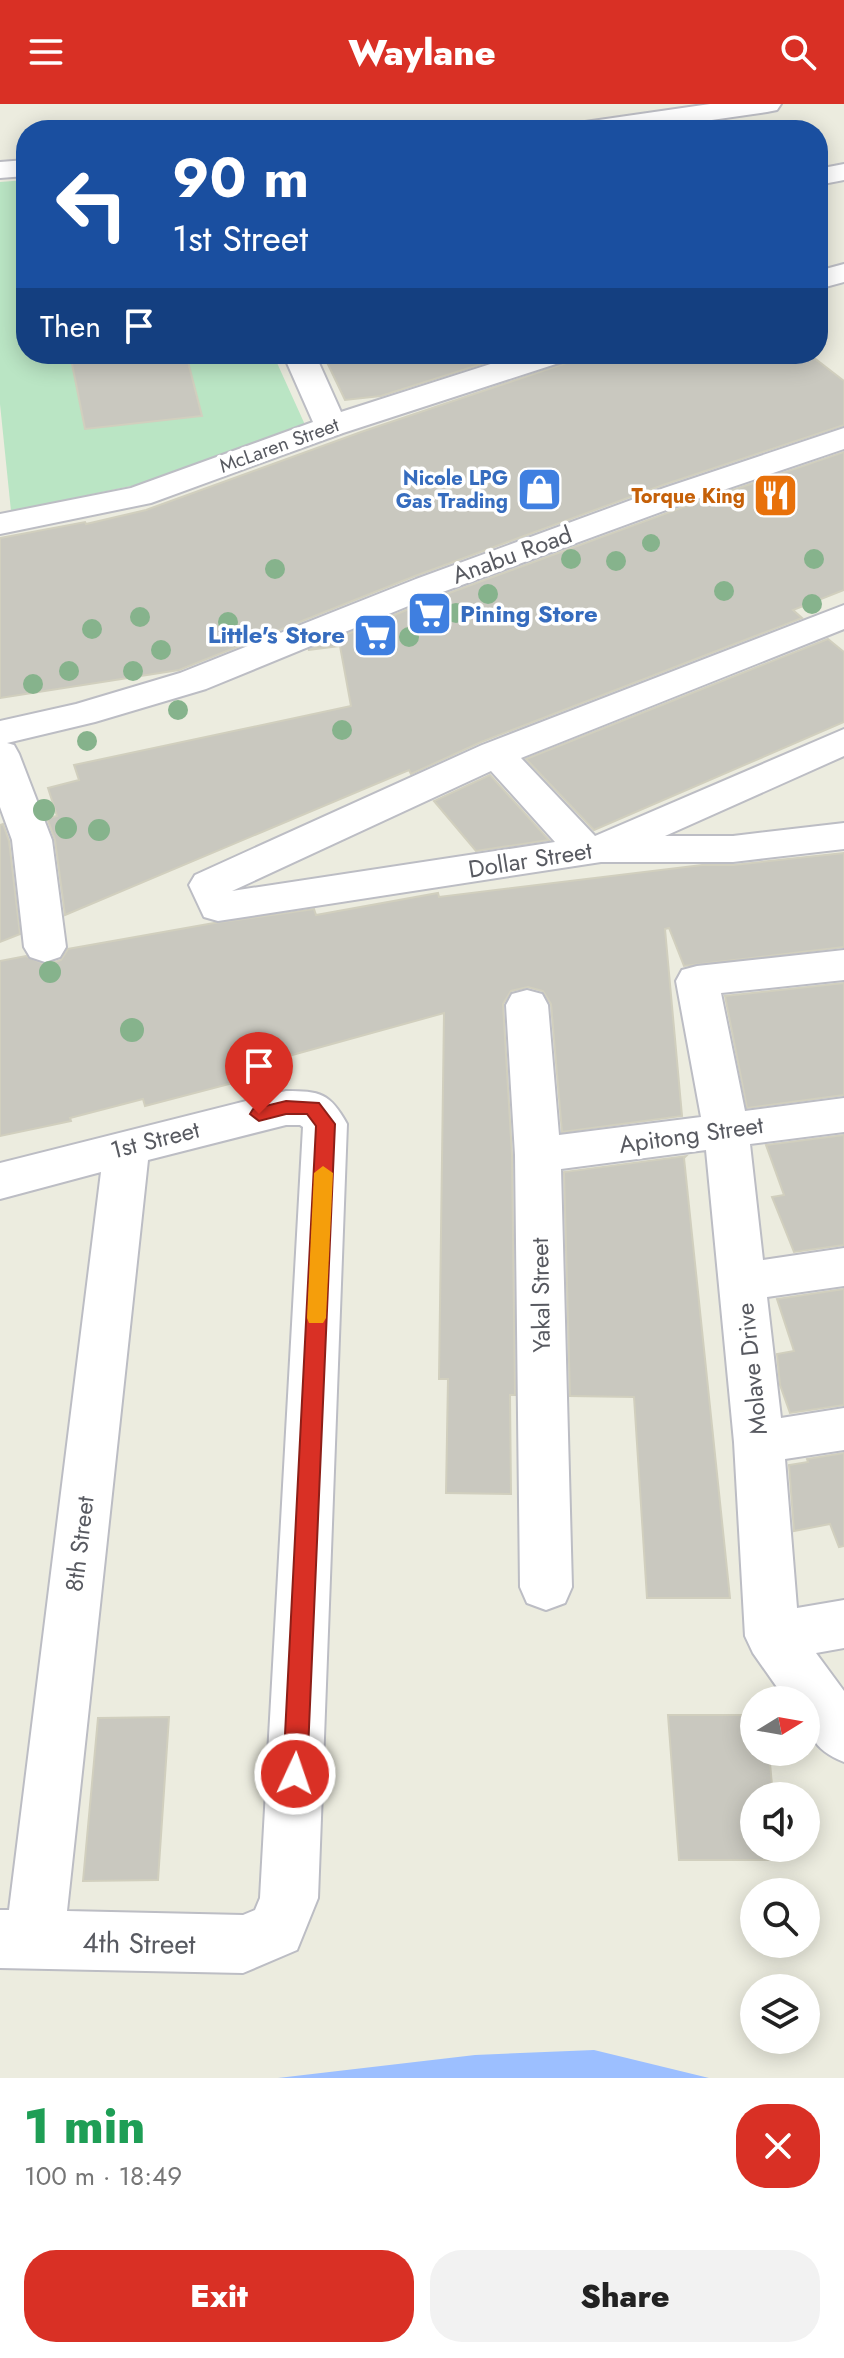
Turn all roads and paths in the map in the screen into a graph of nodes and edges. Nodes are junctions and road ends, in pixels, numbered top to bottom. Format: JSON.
{"nodes":[{"id":1,"x":767,"y":104,"type":"edge"},
{"id":2,"x":634,"y":114,"type":"edge"},
{"id":3,"x":303,"y":364,"type":"edge"},
{"id":4,"x":474,"y":366,"type":"edge"},
{"id":5,"x":331,"y":426,"type":"junction"},
{"id":6,"x":844,"y":438,"type":"edge"},
{"id":7,"x":0,"y":524,"type":"edge"},
{"id":8,"x":844,"y":616,"type":"edge"},
{"id":9,"x":0,"y":733,"type":"edge"},
{"id":10,"x":844,"y":741,"type":"edge"},
{"id":11,"x":0,"y":754,"type":"edge"},
{"id":12,"x":496,"y":754,"type":"junction"},
{"id":13,"x":844,"y":836,"type":"edge"},
{"id":14,"x":594,"y":850,"type":"junction"},
{"id":15,"x":45,"y":947,"type":"dead end"},
{"id":16,"x":844,"y":965,"type":"edge"},
{"id":17,"x":527,"y":1005,"type":"dead end"},
{"id":18,"x":844,"y":1115,"type":"edge"},
{"id":19,"x":726,"y":1130,"type":"junction"},
{"id":20,"x":127,"y":1147,"type":"junction"},
{"id":21,"x":538,"y":1155,"type":"junction"},
{"id":22,"x":0,"y":1181,"type":"edge"},
{"id":23,"x":844,"y":1267,"type":"edge"},
{"id":24,"x":743,"y":1282,"type":"junction"},
{"id":25,"x":844,"y":1429,"type":"edge"},
{"id":26,"x":759,"y":1442,"type":"junction"},
{"id":27,"x":546,"y":1587,"type":"dead end"},
{"id":28,"x":844,"y":1624,"type":"edge"},
{"id":29,"x":772,"y":1636,"type":"junction"},
{"id":30,"x":844,"y":1736,"type":"edge"},
{"id":31,"x":276,"y":1930,"type":"joint"},
{"id":32,"x":17,"y":1940,"type":"edge"}],
"edges":[{"from":1,"to":2,"type":"street"},
{"from":3,"to":5,"type":"street"},
{"from":4,"to":5,"type":"street","name":"McLaren Street"},
{"from":5,"to":7,"type":"street","name":"McLaren Street"},
{"from":6,"to":9,"type":"street","name":"Anabu Road"},
{"from":8,"to":12,"type":"street"},
{"from":10,"to":14,"type":"street"},
{"from":11,"to":15,"type":"street"},
{"from":12,"to":14,"type":"street"},
{"from":12,"to":14,"type":"street","name":"Dollar Street"},
{"from":13,"to":14,"type":"street","name":"Dollar Street"},
{"from":16,"to":19,"type":"street","name":"Molave Drive"},
{"from":17,"to":21,"type":"street","name":"Yakal Street"},
{"from":18,"to":19,"type":"street","name":"Apitong Street"},
{"from":19,"to":21,"type":"street","name":"Apitong Street"},
{"from":19,"to":24,"type":"street","name":"Molave Drive"},
{"from":20,"to":22,"type":"street","name":"1st Street"},
{"from":20,"to":31,"type":"street","name":"1st Street"},
{"from":20,"to":32,"type":"street","name":"8th Street"},
{"from":21,"to":27,"type":"street","name":"Yakal Street"},
{"from":23,"to":24,"type":"street"},
{"from":24,"to":26,"type":"street","name":"Molave Drive"},
{"from":25,"to":26,"type":"street"},
{"from":26,"to":29,"type":"street","name":"Molave Drive"},
{"from":28,"to":29,"type":"street"},
{"from":29,"to":30,"type":"street"},
{"from":31,"to":32,"type":"street","name":"4th Street"}]}
